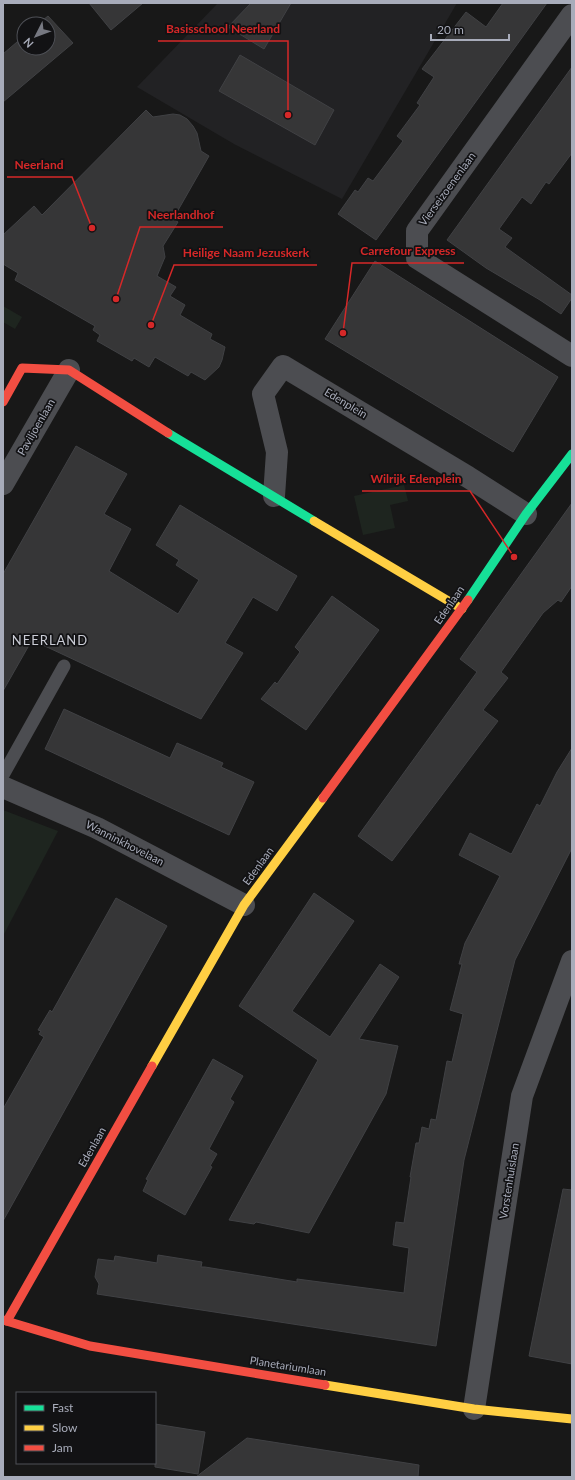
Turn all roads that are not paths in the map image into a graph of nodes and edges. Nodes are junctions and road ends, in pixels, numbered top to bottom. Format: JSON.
{"nodes":[{"id":1,"x":572,"y":15,"type":"edge"},
{"id":2,"x":572,"y":356,"type":"edge"},
{"id":3,"x":69,"y":370,"type":"junction"},
{"id":4,"x":3,"y":402,"type":"edge"},
{"id":5,"x":572,"y":454,"type":"edge"},
{"id":6,"x":3,"y":484,"type":"edge"},
{"id":7,"x":274,"y":496,"type":"junction"},
{"id":8,"x":526,"y":514,"type":"junction"},
{"id":9,"x":462,"y":609,"type":"junction"},
{"id":10,"x":64,"y":666,"type":"dead end"},
{"id":11,"x":3,"y":775,"type":"edge"},
{"id":12,"x":3,"y":787,"type":"edge"},
{"id":13,"x":244,"y":906,"type":"junction"},
{"id":14,"x":572,"y":961,"type":"edge"},
{"id":15,"x":5,"y":1321,"type":"edge"},
{"id":16,"x":474,"y":1409,"type":"junction"},
{"id":17,"x":572,"y":1419,"type":"edge"}],
"edges":[{"from":1,"to":2,"type":"street","name":"Vierseizoenenlaan"},
{"from":3,"to":4,"type":"street"},
{"from":3,"to":6,"type":"street","name":"Paviljoenlaan"},
{"from":3,"to":7,"type":"street"},
{"from":5,"to":8,"type":"street","name":"Edenlaan"},
{"from":7,"to":8,"type":"street","name":"Edenplein"},
{"from":7,"to":9,"type":"street"},
{"from":8,"to":9,"type":"street","name":"Edenlaan"},
{"from":9,"to":13,"type":"street","name":"Edenlaan"},
{"from":10,"to":11,"type":"lane"},
{"from":12,"to":13,"type":"street","name":"Wanninkhovelaan"},
{"from":13,"to":15,"type":"street","name":"Edenlaan"},
{"from":14,"to":16,"type":"street","name":"Vorstenhuislaan"},
{"from":15,"to":16,"type":"street","name":"Planetariumlaan"},
{"from":16,"to":17,"type":"street","name":"Planetariumlaan"}]}
